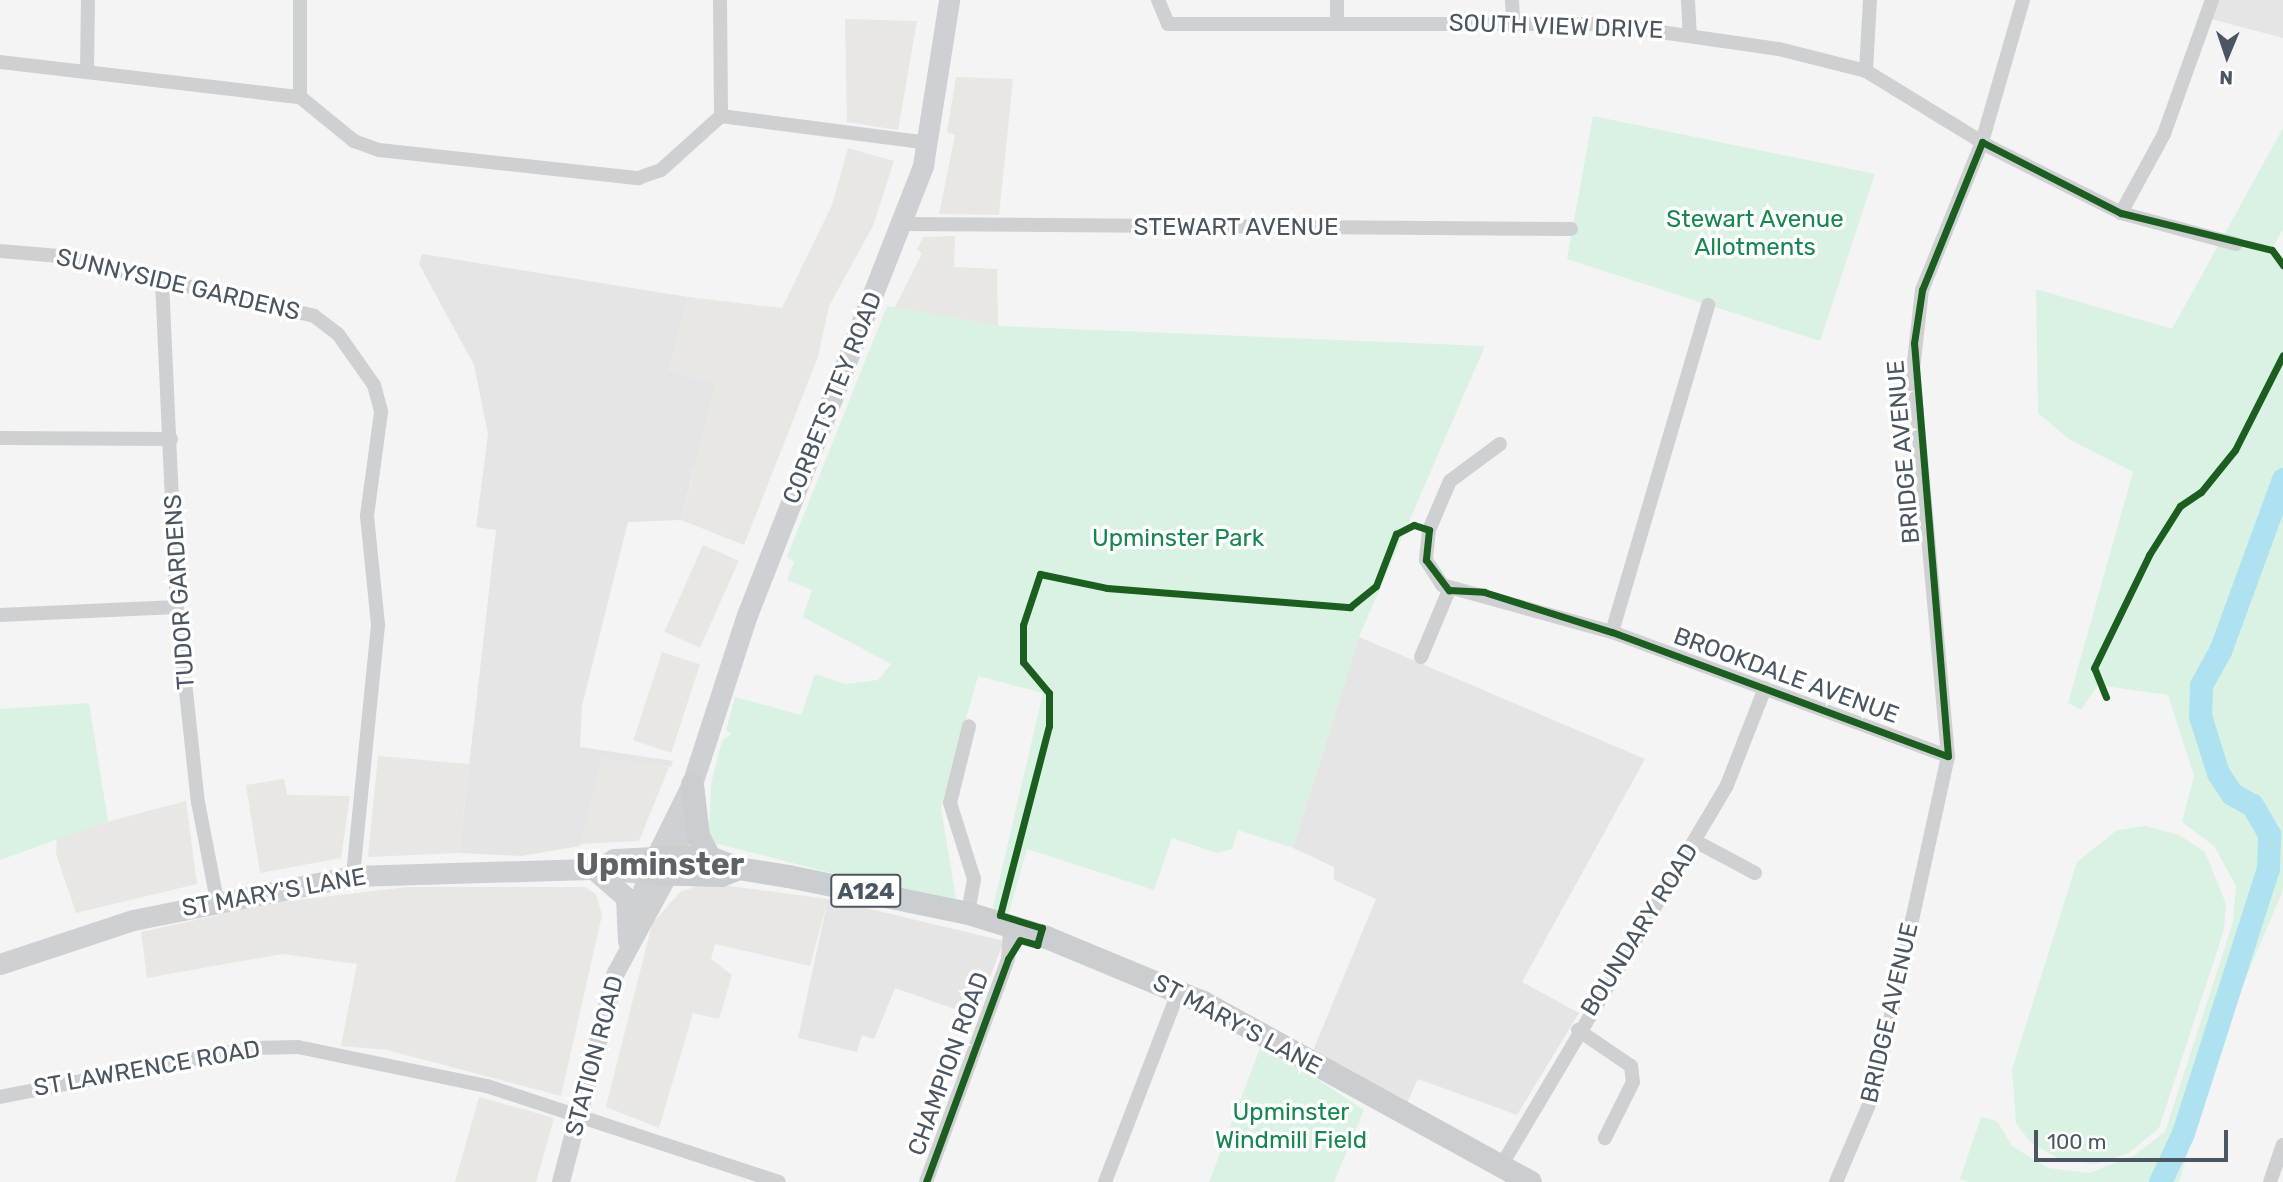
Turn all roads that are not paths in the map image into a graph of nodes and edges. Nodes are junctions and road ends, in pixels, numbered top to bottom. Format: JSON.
{"nodes":[{"id":1,"x":88,"y":0,"type":"edge"},
{"id":2,"x":300,"y":0,"type":"edge"},
{"id":3,"x":720,"y":0,"type":"edge"},
{"id":4,"x":949,"y":0,"type":"edge"},
{"id":5,"x":1158,"y":0,"type":"edge"},
{"id":6,"x":1337,"y":0,"type":"edge"},
{"id":7,"x":1512,"y":0,"type":"edge"},
{"id":8,"x":1688,"y":0,"type":"edge"},
{"id":9,"x":1870,"y":0,"type":"edge"},
{"id":10,"x":2023,"y":0,"type":"edge"},
{"id":11,"x":2211,"y":0,"type":"edge"},
{"id":12,"x":1337,"y":22,"type":"junction"},
{"id":13,"x":1513,"y":22,"type":"junction"},
{"id":14,"x":1690,"y":33,"type":"junction"},
{"id":15,"x":0,"y":62,"type":"edge"},
{"id":16,"x":88,"y":70,"type":"junction"},
{"id":17,"x":1866,"y":71,"type":"junction"},
{"id":18,"x":300,"y":97,"type":"junction"},
{"id":19,"x":720,"y":116,"type":"junction"},
{"id":20,"x":1982,"y":142,"type":"junction"},
{"id":21,"x":928,"y":143,"type":"junction"},
{"id":22,"x":2121,"y":213,"type":"junction"},
{"id":23,"x":902,"y":224,"type":"junction"},
{"id":24,"x":1571,"y":229,"type":"dead end"},
{"id":25,"x":2236,"y":244,"type":"dead end"},
{"id":26,"x":0,"y":251,"type":"edge"},
{"id":27,"x":162,"y":281,"type":"junction"},
{"id":28,"x":1708,"y":305,"type":"dead end"},
{"id":29,"x":0,"y":438,"type":"edge"},
{"id":30,"x":171,"y":439,"type":"junction"},
{"id":31,"x":1500,"y":444,"type":"dead end"},
{"id":32,"x":1449,"y":590,"type":"junction"},
{"id":33,"x":177,"y":607,"type":"junction"},
{"id":34,"x":0,"y":615,"type":"edge"},
{"id":35,"x":1612,"y":632,"type":"junction"},
{"id":36,"x":1421,"y":657,"type":"dead end"},
{"id":37,"x":1765,"y":688,"type":"junction"},
{"id":38,"x":969,"y":726,"type":"dead end"},
{"id":39,"x":1948,"y":755,"type":"junction"},
{"id":40,"x":690,"y":787,"type":"junction"},
{"id":41,"x":1695,"y":841,"type":"junction"},
{"id":42,"x":709,"y":857,"type":"junction"},
{"id":43,"x":662,"y":865,"type":"junction"},
{"id":44,"x":594,"y":869,"type":"junction"},
{"id":45,"x":738,"y":869,"type":"junction"},
{"id":46,"x":1755,"y":873,"type":"dead end"},
{"id":47,"x":353,"y":876,"type":"junction"},
{"id":48,"x":217,"y":901,"type":"junction"},
{"id":49,"x":968,"y":913,"type":"junction"},
{"id":50,"x":1010,"y":927,"type":"junction"},
{"id":51,"x":630,"y":936,"type":"junction"},
{"id":52,"x":0,"y":964,"type":"edge"},
{"id":53,"x":1179,"y":990,"type":"junction"},
{"id":54,"x":1578,"y":1030,"type":"junction"},
{"id":55,"x":0,"y":1097,"type":"edge"},
{"id":56,"x":581,"y":1114,"type":"junction"},
{"id":57,"x":1605,"y":1138,"type":"dead end"},
{"id":58,"x":2283,"y":1145,"type":"edge"},
{"id":59,"x":1501,"y":1166,"type":"junction"},
{"id":60,"x":561,"y":1182,"type":"edge"},
{"id":61,"x":779,"y":1182,"type":"edge"},
{"id":62,"x":926,"y":1182,"type":"edge"},
{"id":63,"x":1105,"y":1182,"type":"edge"},
{"id":64,"x":1530,"y":1182,"type":"edge"},
{"id":65,"x":1836,"y":1182,"type":"edge"},
{"id":66,"x":2270,"y":1182,"type":"edge"}],
"edges":[{"from":1,"to":16,"type":"street"},
{"from":2,"to":18,"type":"street"},
{"from":3,"to":19,"type":"street"},
{"from":4,"to":21,"type":"main road","name":"CORBETS TEY ROAD"},
{"from":5,"to":12,"type":"street","name":"SOUTH VIEW DRIVE"},
{"from":6,"to":12,"type":"street"},
{"from":7,"to":13,"type":"street"},
{"from":8,"to":14,"type":"street"},
{"from":9,"to":17,"type":"street"},
{"from":10,"to":20,"type":"street","name":"BRIDGE AVENUE"},
{"from":11,"to":22,"type":"street"},
{"from":12,"to":13,"type":"street","name":"SOUTH VIEW DRIVE"},
{"from":13,"to":14,"type":"street","name":"SOUTH VIEW DRIVE"},
{"from":14,"to":17,"type":"street","name":"SOUTH VIEW DRIVE"},
{"from":15,"to":16,"type":"street"},
{"from":16,"to":18,"type":"street"},
{"from":17,"to":20,"type":"street","name":"SOUTH VIEW DRIVE"},
{"from":18,"to":19,"type":"street"},
{"from":19,"to":21,"type":"street"},
{"from":20,"to":22,"type":"street","name":"SOUTH VIEW DRIVE"},
{"from":20,"to":39,"type":"street","name":"BRIDGE AVENUE"},
{"from":21,"to":23,"type":"main road","name":"CORBETS TEY ROAD"},
{"from":22,"to":25,"type":"street","name":"SOUTH VIEW DRIVE"},
{"from":23,"to":24,"type":"street","name":"STEWART AVENUE"},
{"from":23,"to":40,"type":"main road","name":"CORBETS TEY ROAD"},
{"from":26,"to":27,"type":"street","name":"SUNNYSIDE GARDENS"},
{"from":27,"to":30,"type":"street","name":"TUDOR GARDENS"},
{"from":27,"to":47,"type":"street","name":"SUNNYSIDE GARDENS"},
{"from":28,"to":35,"type":"street"},
{"from":29,"to":30,"type":"street"},
{"from":30,"to":33,"type":"street","name":"TUDOR GARDENS"},
{"from":31,"to":32,"type":"street"},
{"from":32,"to":35,"type":"street","name":"BROOKDALE AVENUE"},
{"from":32,"to":36,"type":"street"},
{"from":33,"to":34,"type":"street"},
{"from":33,"to":48,"type":"street","name":"TUDOR GARDENS"},
{"from":35,"to":37,"type":"street","name":"BROOKDALE AVENUE"},
{"from":37,"to":39,"type":"street","name":"BROOKDALE AVENUE"},
{"from":37,"to":41,"type":"street","name":"BOUNDARY ROAD"},
{"from":38,"to":49,"type":"street"},
{"from":39,"to":65,"type":"street","name":"BRIDGE AVENUE"},
{"from":40,"to":42,"type":"main road"},
{"from":40,"to":43,"type":"main road","name":"CORBETS TEY ROAD"},
{"from":41,"to":46,"type":"street"},
{"from":41,"to":54,"type":"street","name":"BOUNDARY ROAD"},
{"from":42,"to":43,"type":"main road","name":"ST MARY'S LANE"},
{"from":42,"to":45,"type":"main road"},
{"from":43,"to":44,"type":"main road","name":"ST MARY'S LANE"},
{"from":43,"to":45,"type":"main road","name":"ST MARY'S LANE","number":"A124"},
{"from":43,"to":51,"type":"street","name":"STATION ROAD"},
{"from":44,"to":47,"type":"main road","name":"ST MARY'S LANE"},
{"from":44,"to":51,"type":"main road"},
{"from":45,"to":49,"type":"main road","name":"ST MARY'S LANE","number":"A124"},
{"from":47,"to":48,"type":"main road","name":"ST MARY'S LANE"},
{"from":48,"to":52,"type":"main road","name":"ST MARY'S LANE"},
{"from":49,"to":50,"type":"main road","name":"ST MARY'S LANE","number":"A124"},
{"from":50,"to":53,"type":"main road","name":"ST MARY'S LANE","number":"A124"},
{"from":50,"to":62,"type":"street","name":"CHAMPION ROAD"},
{"from":51,"to":56,"type":"street","name":"STATION ROAD"},
{"from":53,"to":59,"type":"main road","name":"ST MARY'S LANE","number":"A124"},
{"from":53,"to":63,"type":"street"},
{"from":54,"to":57,"type":"street"},
{"from":54,"to":59,"type":"street","name":"BOUNDARY ROAD"},
{"from":55,"to":56,"type":"street","name":"ST LAWRENCE ROAD"},
{"from":56,"to":60,"type":"street","name":"STATION ROAD"},
{"from":56,"to":61,"type":"street","name":"ST LAWRENCE ROAD"},
{"from":58,"to":66,"type":"street"},
{"from":59,"to":64,"type":"main road","name":"ST MARY'S LANE","number":"A124"}]}
